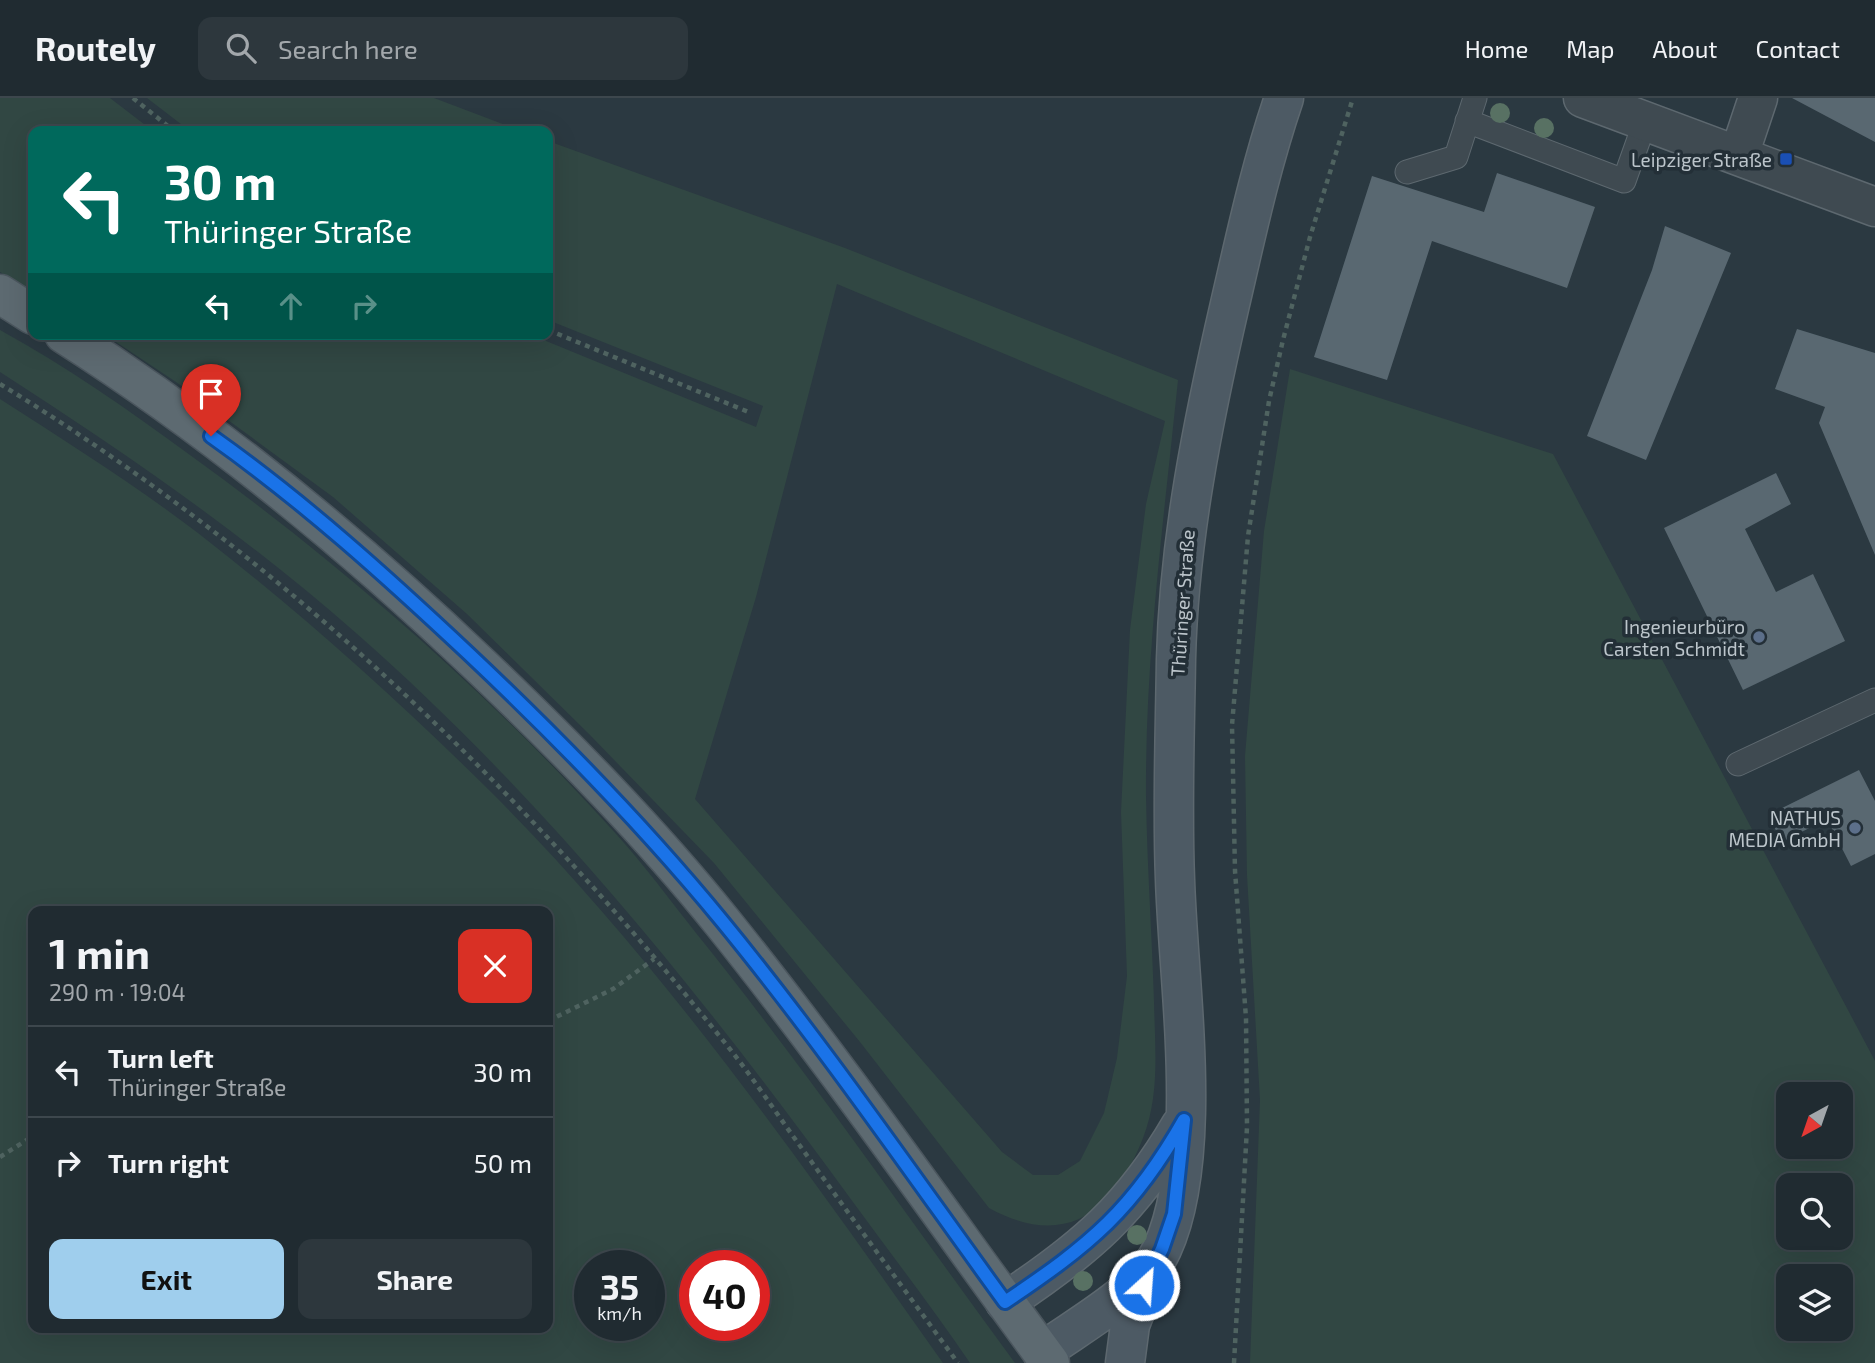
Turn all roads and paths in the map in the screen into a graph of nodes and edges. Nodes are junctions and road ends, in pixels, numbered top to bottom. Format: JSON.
{"nodes":[{"id":1,"x":132,"y":98,"type":"edge"},
{"id":2,"x":1284,"y":98,"type":"edge"},
{"id":3,"x":1353,"y":98,"type":"edge"},
{"id":4,"x":1475,"y":98,"type":"edge"},
{"id":5,"x":1583,"y":98,"type":"edge"},
{"id":6,"x":1758,"y":98,"type":"edge"},
{"id":7,"x":1467,"y":121,"type":"junction"},
{"id":8,"x":1646,"y":122,"type":"junction"},
{"id":9,"x":168,"y":126,"type":"edge"},
{"id":10,"x":1738,"y":155,"type":"junction"},
{"id":11,"x":1407,"y":172,"type":"dead end"},
{"id":12,"x":1875,"y":207,"type":"edge"},
{"id":13,"x":0,"y":295,"type":"edge"},
{"id":14,"x":28,"y":312,"type":"edge"},
{"id":15,"x":553,"y":332,"type":"edge"},
{"id":16,"x":73,"y":340,"type":"edge"},
{"id":17,"x":0,"y":384,"type":"edge"},
{"id":18,"x":751,"y":413,"type":"dead end"},
{"id":19,"x":1875,"y":700,"type":"edge"},
{"id":20,"x":1738,"y":764,"type":"dead end"},
{"id":21,"x":654,"y":959,"type":"junction"},
{"id":22,"x":553,"y":1019,"type":"edge"},
{"id":23,"x":1184,"y":1120,"type":"junction"},
{"id":24,"x":28,"y":1139,"type":"edge"},
{"id":25,"x":0,"y":1157,"type":"edge"},
{"id":26,"x":1152,"y":1267,"type":"junction"},
{"id":27,"x":1005,"y":1302,"type":"junction"},
{"id":28,"x":1046,"y":1358,"type":"edge"},
{"id":29,"x":958,"y":1363,"type":"edge"},
{"id":30,"x":1125,"y":1363,"type":"edge"},
{"id":31,"x":1234,"y":1363,"type":"edge"}],
"edges":[{"from":1,"to":9,"type":"path"},
{"from":2,"to":23,"type":"street","name":"Thüringer Straße"},
{"from":3,"to":31,"type":"path"},
{"from":4,"to":7,"type":"lane"},
{"from":5,"to":8,"type":"street"},
{"from":6,"to":10,"type":"street"},
{"from":7,"to":8,"type":"lane"},
{"from":7,"to":11,"type":"lane"},
{"from":8,"to":10,"type":"street"},
{"from":10,"to":12,"type":"street"},
{"from":13,"to":14,"type":"main road"},
{"from":15,"to":18,"type":"path"},
{"from":16,"to":27,"type":"main road"},
{"from":17,"to":21,"type":"path"},
{"from":19,"to":20,"type":"lane"},
{"from":21,"to":22,"type":"path"},
{"from":21,"to":29,"type":"path"},
{"from":23,"to":26,"type":"street","name":"Thüringer Straße"},
{"from":23,"to":27,"type":"street","name":"Thüringer Straße"},
{"from":24,"to":25,"type":"path"},
{"from":26,"to":28,"type":"street","name":"Thüringer Straße"},
{"from":26,"to":30,"type":"street"},
{"from":27,"to":28,"type":"main road"}]}
